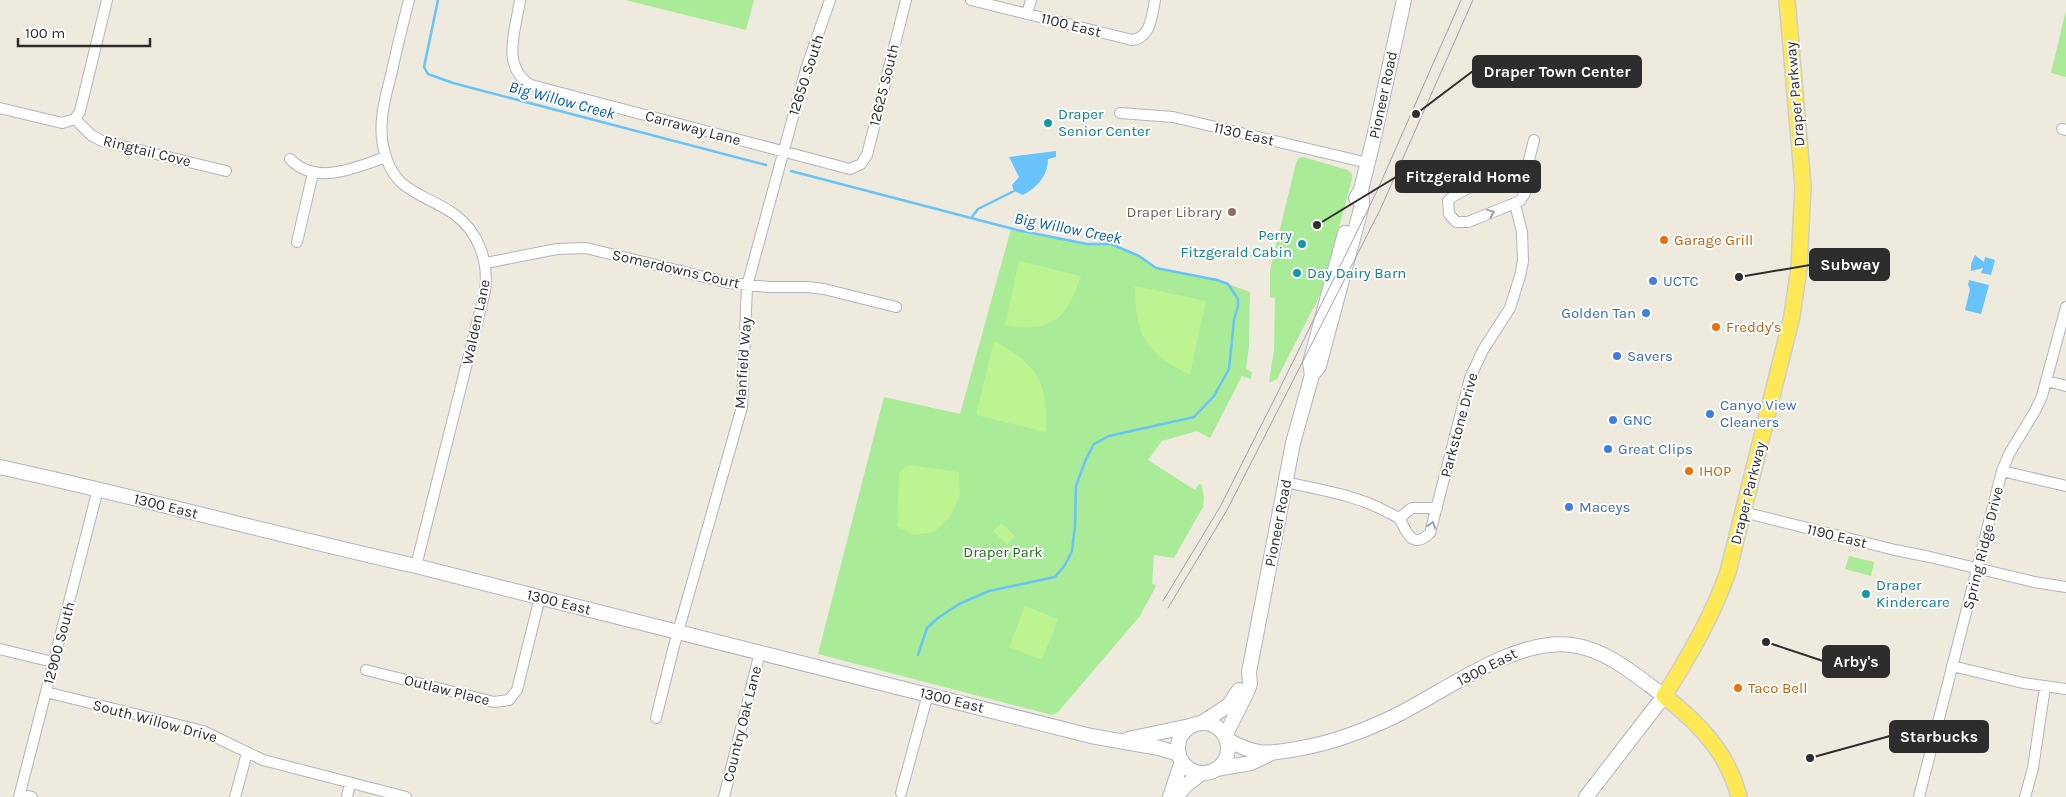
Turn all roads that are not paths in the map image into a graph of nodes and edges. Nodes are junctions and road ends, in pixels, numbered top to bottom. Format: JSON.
{"nodes":[{"id":1,"x":107,"y":0,"type":"edge"},
{"id":2,"x":409,"y":0,"type":"edge"},
{"id":3,"x":520,"y":0,"type":"edge"},
{"id":4,"x":830,"y":0,"type":"edge"},
{"id":5,"x":906,"y":0,"type":"edge"},
{"id":6,"x":971,"y":0,"type":"edge"},
{"id":7,"x":1031,"y":0,"type":"edge"},
{"id":8,"x":1156,"y":0,"type":"edge"},
{"id":9,"x":1404,"y":0,"type":"edge"},
{"id":10,"x":1787,"y":0,"type":"edge"},
{"id":11,"x":1027,"y":14,"type":"junction"},
{"id":12,"x":0,"y":108,"type":"edge"},
{"id":13,"x":1120,"y":113,"type":"dead end"},
{"id":14,"x":75,"y":119,"type":"junction"},
{"id":15,"x":1534,"y":140,"type":"dead end"},
{"id":16,"x":782,"y":151,"type":"junction"},
{"id":17,"x":386,"y":157,"type":"junction"},
{"id":18,"x":290,"y":159,"type":"dead end"},
{"id":19,"x":1368,"y":163,"type":"junction"},
{"id":20,"x":858,"y":166,"type":"joint"},
{"id":21,"x":226,"y":171,"type":"dead end"},
{"id":22,"x":313,"y":173,"type":"junction"},
{"id":23,"x":1524,"y":180,"type":"junction"},
{"id":24,"x":1515,"y":204,"type":"junction"},
{"id":25,"x":297,"y":242,"type":"dead end"},
{"id":26,"x":486,"y":263,"type":"junction"},
{"id":27,"x":747,"y":286,"type":"junction"},
{"id":28,"x":896,"y":307,"type":"dead end"},
{"id":29,"x":2066,"y":307,"type":"edge"},
{"id":30,"x":2047,"y":382,"type":"junction"},
{"id":31,"x":2066,"y":386,"type":"edge"},
{"id":32,"x":0,"y":467,"type":"edge"},
{"id":33,"x":2002,"y":471,"type":"junction"},
{"id":34,"x":1286,"y":482,"type":"junction"},
{"id":35,"x":2066,"y":486,"type":"edge"},
{"id":36,"x":98,"y":489,"type":"junction"},
{"id":37,"x":1437,"y":508,"type":"junction"},
{"id":38,"x":1743,"y":512,"type":"junction"},
{"id":39,"x":1399,"y":518,"type":"junction"},
{"id":40,"x":416,"y":566,"type":"junction"},
{"id":41,"x":1978,"y":569,"type":"junction"},
{"id":42,"x":2066,"y":587,"type":"edge"},
{"id":43,"x":540,"y":597,"type":"junction"},
{"id":44,"x":679,"y":632,"type":"junction"},
{"id":45,"x":0,"y":649,"type":"edge"},
{"id":46,"x":760,"y":652,"type":"junction"},
{"id":47,"x":53,"y":662,"type":"junction"},
{"id":48,"x":1952,"y":666,"type":"junction"},
{"id":49,"x":366,"y":670,"type":"dead end"},
{"id":50,"x":1249,"y":672,"type":"junction"},
{"id":51,"x":2045,"y":687,"type":"junction"},
{"id":52,"x":2066,"y":689,"type":"edge"},
{"id":53,"x":46,"y":692,"type":"junction"},
{"id":54,"x":928,"y":694,"type":"junction"},
{"id":55,"x":1664,"y":696,"type":"junction"},
{"id":56,"x":656,"y":718,"type":"dead end"},
{"id":57,"x":1197,"y":724,"type":"junction"},
{"id":58,"x":1226,"y":737,"type":"junction"},
{"id":59,"x":1118,"y":742,"type":"junction"},
{"id":60,"x":247,"y":753,"type":"junction"},
{"id":61,"x":1270,"y":753,"type":"junction"},
{"id":62,"x":1180,"y":758,"type":"junction"},
{"id":63,"x":1216,"y":769,"type":"junction"},
{"id":64,"x":1202,"y":773,"type":"junction"},
{"id":65,"x":350,"y":782,"type":"junction"},
{"id":66,"x":902,"y":793,"type":"dead end"},
{"id":67,"x":19,"y":795,"type":"edge"},
{"id":68,"x":32,"y":797,"type":"edge"},
{"id":69,"x":235,"y":797,"type":"edge"},
{"id":70,"x":347,"y":797,"type":"edge"},
{"id":71,"x":406,"y":797,"type":"edge"},
{"id":72,"x":724,"y":797,"type":"edge"},
{"id":73,"x":1170,"y":797,"type":"edge"},
{"id":74,"x":1176,"y":797,"type":"edge"},
{"id":75,"x":1586,"y":797,"type":"edge"},
{"id":76,"x":1739,"y":797,"type":"edge"},
{"id":77,"x":1919,"y":797,"type":"edge"},
{"id":78,"x":2025,"y":797,"type":"edge"}],
"edges":[{"from":1,"to":14,"type":"street"},
{"from":2,"to":17,"type":"street","name":"Walden Lane"},
{"from":3,"to":16,"type":"street","name":"Carraway Lane"},
{"from":4,"to":16,"type":"street","name":"12650 South"},
{"from":5,"to":20,"type":"street","name":"12625 South"},
{"from":6,"to":11,"type":"street","name":"1100 East"},
{"from":7,"to":11,"type":"street"},
{"from":8,"to":11,"type":"street","name":"1100 East"},
{"from":9,"to":19,"type":"main road","name":"Pioneer Road"},
{"from":10,"to":38,"type":"main road","name":"Draper Parkway"},
{"from":12,"to":14,"type":"street"},
{"from":13,"to":19,"type":"street","name":"1130 East"},
{"from":14,"to":21,"type":"street","name":"Ringtail Cove"},
{"from":15,"to":23,"type":"street"},
{"from":16,"to":20,"type":"street","name":"Carraway Lane"},
{"from":16,"to":27,"type":"street","name":"Manfield Way"},
{"from":17,"to":22,"type":"street"},
{"from":17,"to":26,"type":"street","name":"Walden Lane"},
{"from":18,"to":22,"type":"street"},
{"from":19,"to":34,"type":"main road","name":"Pioneer Road"},
{"from":22,"to":25,"type":"street"},
{"from":23,"to":24,"type":"street"},
{"from":23,"to":24,"type":"street","one_way":true},
{"from":24,"to":37,"type":"street","name":"Parkstone Drive"},
{"from":26,"to":27,"type":"street","name":"Somerdowns Court"},
{"from":26,"to":40,"type":"street","name":"Walden Lane"},
{"from":27,"to":28,"type":"street","name":"Somerdowns Court"},
{"from":27,"to":44,"type":"street","name":"Manfield Way"},
{"from":29,"to":30,"type":"street","name":"Spring Ridge Drive"},
{"from":30,"to":31,"type":"street"},
{"from":30,"to":33,"type":"street","name":"Spring Ridge Drive"},
{"from":32,"to":36,"type":"main road","name":"1300 East"},
{"from":33,"to":35,"type":"street"},
{"from":33,"to":41,"type":"street","name":"Spring Ridge Drive"},
{"from":34,"to":39,"type":"street"},
{"from":34,"to":50,"type":"main road","name":"Pioneer Road"},
{"from":36,"to":40,"type":"main road","name":"1300 East"},
{"from":36,"to":47,"type":"street","name":"12900 South"},
{"from":37,"to":39,"type":"street"},
{"from":39,"to":37,"type":"street","name":"Parkstone Drive","one_way":true},
{"from":38,"to":41,"type":"street","name":"1190 East"},
{"from":38,"to":55,"type":"main road","name":"Draper Parkway"},
{"from":40,"to":43,"type":"main road","name":"1300 East"},
{"from":41,"to":42,"type":"street","name":"1190 East"},
{"from":41,"to":48,"type":"street","name":"Spring Ridge Drive"},
{"from":43,"to":44,"type":"main road","name":"1300 East"},
{"from":43,"to":49,"type":"street","name":"Outlaw Place"},
{"from":44,"to":46,"type":"main road","name":"1300 East"},
{"from":44,"to":56,"type":"street","name":"Manfield Way"},
{"from":45,"to":47,"type":"street"},
{"from":46,"to":54,"type":"main road","name":"1300 East"},
{"from":46,"to":72,"type":"street","name":"Country Oak Lane"},
{"from":47,"to":53,"type":"street","name":"12900 South"},
{"from":48,"to":51,"type":"street"},
{"from":48,"to":77,"type":"street","name":"Spring Ridge Drive"},
{"from":50,"to":57,"type":"main road","name":"Pioneer Road"},
{"from":50,"to":58,"type":"main road","name":"Pioneer Road"},
{"from":51,"to":52,"type":"street"},
{"from":51,"to":78,"type":"street"},
{"from":53,"to":60,"type":"street","name":"South Willow Drive"},
{"from":53,"to":67,"type":"street","name":"12900 South"},
{"from":54,"to":59,"type":"main road","name":"1300 East"},
{"from":54,"to":66,"type":"street"},
{"from":55,"to":61,"type":"main road","name":"1300 East"},
{"from":55,"to":75,"type":"main road","name":"Draper Parkway"},
{"from":55,"to":76,"type":"main road","name":"1300 East"},
{"from":57,"to":58,"type":"main road"},
{"from":57,"to":59,"type":"main road","name":"1300 East"},
{"from":57,"to":62,"type":"main road"},
{"from":58,"to":61,"type":"main road","name":"1300 East"},
{"from":58,"to":63,"type":"main road"},
{"from":59,"to":62,"type":"main road","name":"1300 East"},
{"from":60,"to":65,"type":"street","name":"South Willow Drive"},
{"from":60,"to":69,"type":"street"},
{"from":61,"to":63,"type":"main road","name":"1300 East"},
{"from":62,"to":64,"type":"main road"},
{"from":62,"to":73,"type":"main road"},
{"from":63,"to":64,"type":"main road"},
{"from":64,"to":74,"type":"main road"},
{"from":65,"to":70,"type":"street"},
{"from":65,"to":71,"type":"street","name":"South Willow Drive"},
{"from":67,"to":68,"type":"street"}]}
